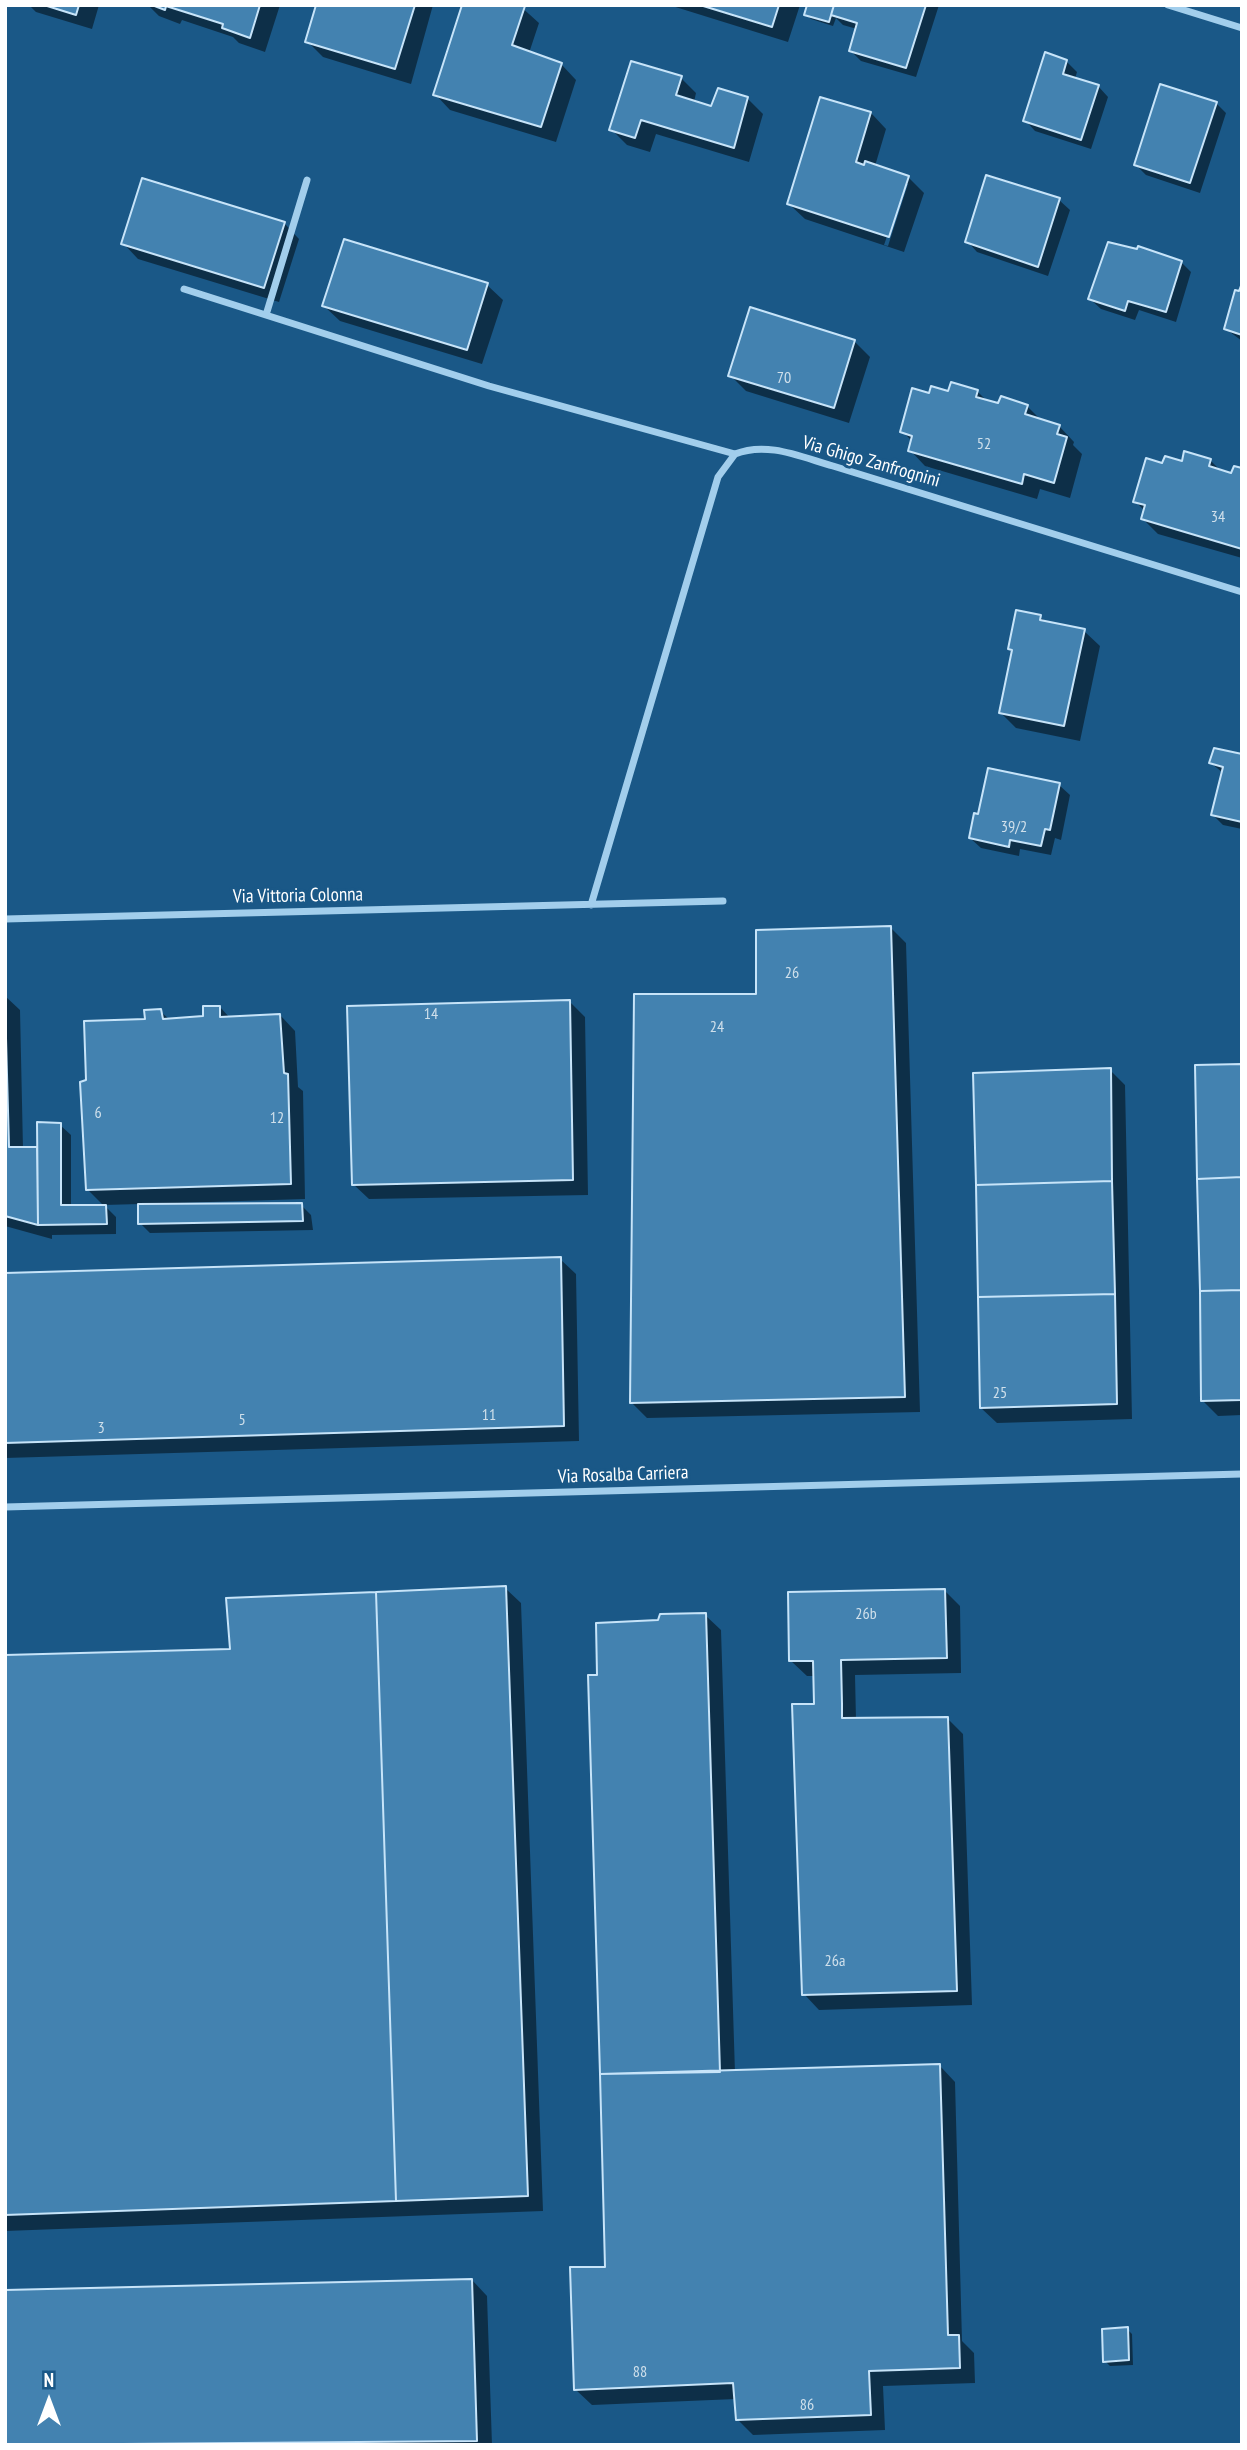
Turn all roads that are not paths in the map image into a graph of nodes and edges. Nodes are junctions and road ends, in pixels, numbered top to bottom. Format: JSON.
{"nodes":[{"id":1,"x":1168,"y":5,"type":"edge"},
{"id":2,"x":1242,"y":28,"type":"edge"},
{"id":3,"x":307,"y":180,"type":"dead end"},
{"id":4,"x":184,"y":289,"type":"dead end"},
{"id":5,"x":266,"y":315,"type":"junction"},
{"id":6,"x":735,"y":454,"type":"junction"},
{"id":7,"x":1242,"y":592,"type":"edge"},
{"id":8,"x":723,"y":901,"type":"dead end"},
{"id":9,"x":591,"y":905,"type":"junction"},
{"id":10,"x":5,"y":919,"type":"edge"},
{"id":11,"x":1242,"y":1474,"type":"edge"},
{"id":12,"x":5,"y":1507,"type":"edge"}],
"edges":[{"from":1,"to":2,"type":"street"},
{"from":3,"to":5,"type":"street"},
{"from":4,"to":5,"type":"street","name":"Via Ghigo Zanfrognini"},
{"from":5,"to":6,"type":"street","name":"Via Ghigo Zanfrognini"},
{"from":6,"to":7,"type":"street","name":"Via Ghigo Zanfrognini"},
{"from":6,"to":9,"type":"street"},
{"from":8,"to":9,"type":"street","name":"Via Vittoria Colonna"},
{"from":9,"to":10,"type":"street","name":"Via Vittoria Colonna"},
{"from":11,"to":12,"type":"street","name":"Via Rosalba Carriera"}]}
